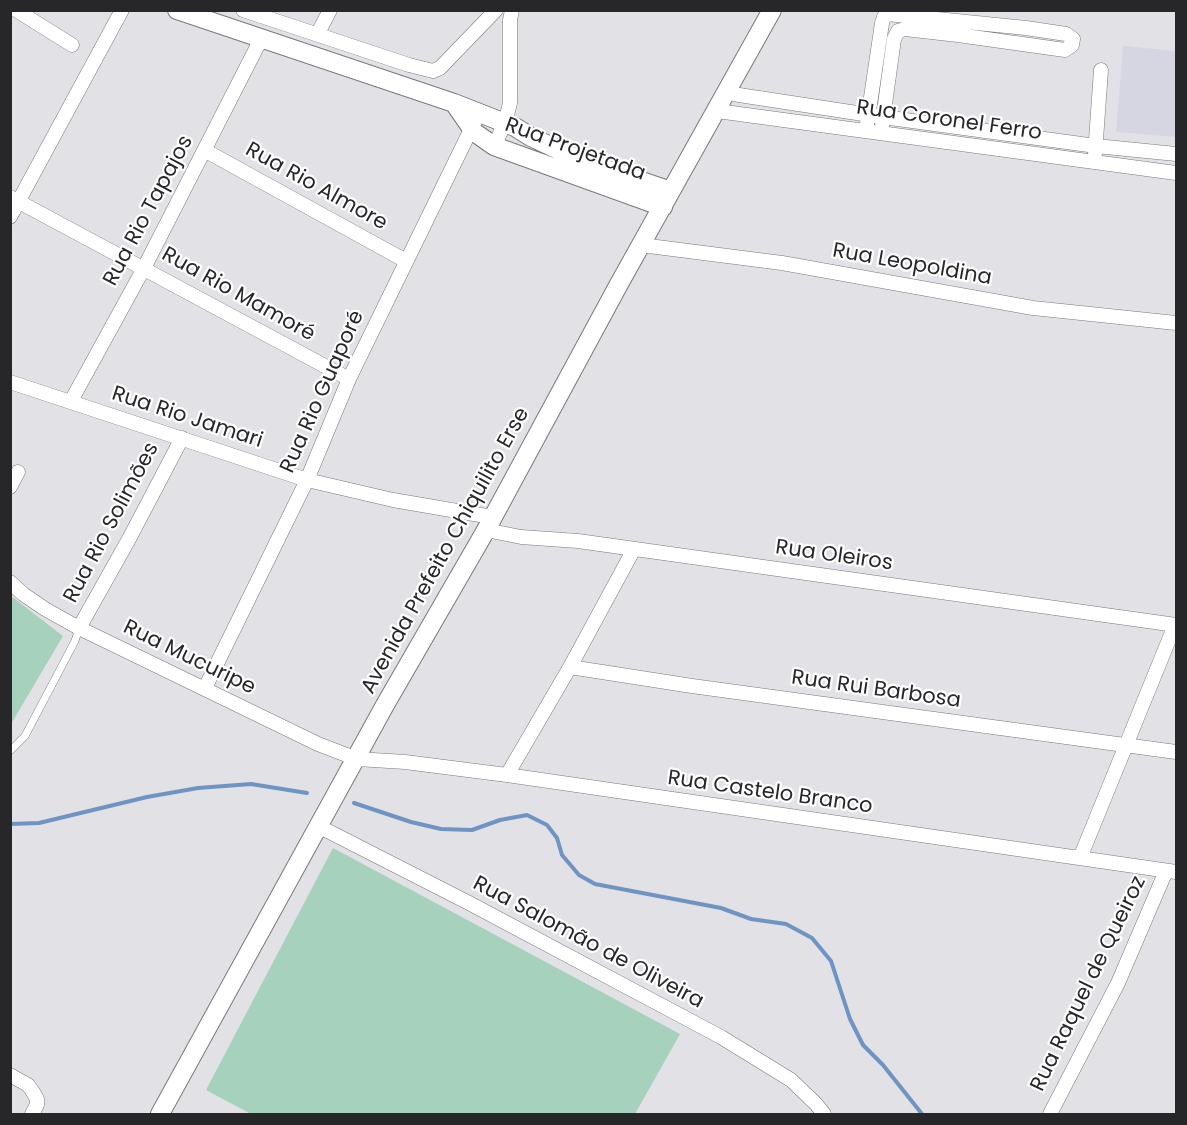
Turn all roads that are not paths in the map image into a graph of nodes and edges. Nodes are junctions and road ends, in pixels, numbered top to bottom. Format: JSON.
{"nodes":[{"id":1,"x":16,"y":10,"type":"edge"},
{"id":2,"x":122,"y":10,"type":"edge"},
{"id":3,"x":177,"y":10,"type":"edge"},
{"id":4,"x":243,"y":10,"type":"edge"},
{"id":5,"x":330,"y":10,"type":"edge"},
{"id":6,"x":496,"y":10,"type":"edge"},
{"id":7,"x":772,"y":10,"type":"edge"},
{"id":8,"x":509,"y":14,"type":"edge"},
{"id":9,"x":882,"y":23,"type":"junction"},
{"id":10,"x":896,"y":32,"type":"junction"},
{"id":11,"x":318,"y":33,"type":"junction"},
{"id":12,"x":261,"y":39,"type":"junction"},
{"id":13,"x":72,"y":45,"type":"dead end"},
{"id":14,"x":1101,"y":70,"type":"dead end"},
{"id":15,"x":726,"y":93,"type":"junction"},
{"id":16,"x":717,"y":111,"type":"junction"},
{"id":17,"x":868,"y":114,"type":"junction"},
{"id":18,"x":883,"y":117,"type":"junction"},
{"id":19,"x":475,"y":121,"type":"junction"},
{"id":20,"x":505,"y":123,"type":"junction"},
{"id":21,"x":866,"y":131,"type":"junction"},
{"id":22,"x":983,"y":131,"type":"junction"},
{"id":23,"x":880,"y":133,"type":"junction"},
{"id":24,"x":494,"y":146,"type":"junction"},
{"id":25,"x":981,"y":146,"type":"junction"},
{"id":26,"x":1096,"y":146,"type":"junction"},
{"id":27,"x":206,"y":151,"type":"junction"},
{"id":28,"x":1176,"y":154,"type":"edge"},
{"id":29,"x":1094,"y":162,"type":"junction"},
{"id":30,"x":1176,"y":172,"type":"edge"},
{"id":31,"x":667,"y":199,"type":"junction"},
{"id":32,"x":15,"y":200,"type":"edge"},
{"id":33,"x":10,"y":217,"type":"edge"},
{"id":34,"x":641,"y":245,"type":"junction"},
{"id":35,"x":406,"y":261,"type":"junction"},
{"id":36,"x":144,"y":268,"type":"junction"},
{"id":37,"x":1176,"y":323,"type":"edge"},
{"id":38,"x":349,"y":379,"type":"junction"},
{"id":39,"x":10,"y":382,"type":"edge"},
{"id":40,"x":71,"y":401,"type":"junction"},
{"id":41,"x":182,"y":438,"type":"junction"},
{"id":42,"x":18,"y":472,"type":"dead end"},
{"id":43,"x":307,"y":480,"type":"junction"},
{"id":44,"x":10,"y":487,"type":"edge"},
{"id":45,"x":489,"y":524,"type":"junction"},
{"id":46,"x":634,"y":549,"type":"junction"},
{"id":47,"x":10,"y":582,"type":"edge"},
{"id":48,"x":1176,"y":625,"type":"edge"},
{"id":49,"x":79,"y":628,"type":"junction"},
{"id":50,"x":570,"y":667,"type":"junction"},
{"id":51,"x":205,"y":688,"type":"junction"},
{"id":52,"x":1126,"y":745,"type":"junction"},
{"id":53,"x":10,"y":751,"type":"edge"},
{"id":54,"x":1176,"y":752,"type":"edge"},
{"id":55,"x":357,"y":759,"type":"junction"},
{"id":56,"x":507,"y":775,"type":"junction"},
{"id":57,"x":320,"y":827,"type":"junction"},
{"id":58,"x":1080,"y":858,"type":"junction"},
{"id":59,"x":1171,"y":871,"type":"edge"},
{"id":60,"x":10,"y":1075,"type":"edge"},
{"id":61,"x":32,"y":1114,"type":"edge"},
{"id":62,"x":160,"y":1114,"type":"edge"},
{"id":63,"x":824,"y":1114,"type":"edge"},
{"id":64,"x":1050,"y":1114,"type":"edge"}],
"edges":[{"from":1,"to":13,"type":"street"},
{"from":2,"to":32,"type":"street"},
{"from":3,"to":12,"type":"street","name":"Rua Projetada"},
{"from":4,"to":11,"type":"street"},
{"from":5,"to":11,"type":"street"},
{"from":6,"to":11,"type":"street"},
{"from":7,"to":15,"type":"street","name":"Avenida Prefeito Chiquilito Erse"},
{"from":8,"to":20,"type":"street"},
{"from":9,"to":10,"type":"street"},
{"from":9,"to":10,"type":"street"},
{"from":9,"to":17,"type":"street"},
{"from":10,"to":18,"type":"street"},
{"from":12,"to":19,"type":"street","name":"Rua Projetada"},
{"from":12,"to":27,"type":"street","name":"Rua Rio Tapajos"},
{"from":14,"to":26,"type":"street"},
{"from":15,"to":16,"type":"street","name":"Avenida Prefeito Chiquilito Erse"},
{"from":15,"to":17,"type":"street","name":"Rua Coronel Ferro"},
{"from":16,"to":21,"type":"street","name":"Rua Coronel Ferro"},
{"from":16,"to":31,"type":"street","name":"Avenida Prefeito Chiquilito Erse"},
{"from":17,"to":18,"type":"street","name":"Rua Coronel Ferro"},
{"from":17,"to":21,"type":"street"},
{"from":18,"to":22,"type":"street","name":"Rua Coronel Ferro"},
{"from":18,"to":23,"type":"street"},
{"from":19,"to":20,"type":"street","name":"Rua Projetada"},
{"from":19,"to":24,"type":"street","name":"Rua Projetada"},
{"from":19,"to":35,"type":"street","name":"Rua Rio Guaporé"},
{"from":20,"to":24,"type":"street"},
{"from":20,"to":31,"type":"street","name":"Rua Projetada"},
{"from":21,"to":23,"type":"street","name":"Rua Coronel Ferro"},
{"from":22,"to":25,"type":"street"},
{"from":22,"to":26,"type":"street","name":"Rua Coronel Ferro"},
{"from":23,"to":25,"type":"street","name":"Rua Coronel Ferro"},
{"from":24,"to":31,"type":"street","name":"Rua Projetada"},
{"from":25,"to":29,"type":"street","name":"Rua Coronel Ferro"},
{"from":26,"to":28,"type":"street","name":"Rua Coronel Ferro"},
{"from":26,"to":29,"type":"street"},
{"from":27,"to":35,"type":"street","name":"Rua Rio Almore"},
{"from":27,"to":36,"type":"street","name":"Rua Rio Tapajos"},
{"from":29,"to":30,"type":"street","name":"Rua Coronel Ferro"},
{"from":31,"to":34,"type":"street","name":"Avenida Prefeito Chiquilito Erse"},
{"from":32,"to":33,"type":"street"},
{"from":32,"to":36,"type":"street","name":"Rua Rio Mamoré"},
{"from":34,"to":37,"type":"street","name":"Rua Leopoldina"},
{"from":34,"to":45,"type":"street","name":"Avenida Prefeito Chiquilito Erse"},
{"from":35,"to":38,"type":"street","name":"Rua Rio Guaporé"},
{"from":36,"to":38,"type":"street","name":"Rua Rio Mamoré"},
{"from":36,"to":40,"type":"street","name":"Rua Rio Tapajos"},
{"from":38,"to":43,"type":"street","name":"Rua Rio Guaporé"},
{"from":39,"to":40,"type":"street","name":"Rua Rio Jamari"},
{"from":40,"to":41,"type":"street","name":"Rua Rio Jamari"},
{"from":41,"to":43,"type":"street","name":"Rua Rio Jamari"},
{"from":41,"to":49,"type":"street","name":"Rua Rio Solimões"},
{"from":42,"to":44,"type":"street"},
{"from":43,"to":45,"type":"street","name":"Rua Rio Jamari"},
{"from":43,"to":51,"type":"street","name":"Rua Rio Guaporé"},
{"from":45,"to":46,"type":"street","name":"Rua Oleiros"},
{"from":45,"to":55,"type":"street","name":"Avenida Prefeito Chiquilito Erse"},
{"from":46,"to":48,"type":"street","name":"Rua Oleiros"},
{"from":46,"to":50,"type":"street"},
{"from":47,"to":49,"type":"street","name":"Rua Mucuripe"},
{"from":48,"to":52,"type":"street"},
{"from":49,"to":51,"type":"street","name":"Rua Mucuripe"},
{"from":49,"to":53,"type":"lane"},
{"from":50,"to":52,"type":"street","name":"Rua Rui Barbosa"},
{"from":50,"to":56,"type":"street"},
{"from":51,"to":55,"type":"street","name":"Rua Mucuripe"},
{"from":52,"to":54,"type":"street","name":"Rua Rui Barbosa"},
{"from":52,"to":58,"type":"street"},
{"from":55,"to":56,"type":"street","name":"Rua Castelo Branco"},
{"from":55,"to":57,"type":"street","name":"Avenida Prefeito Chiquilito Erse"},
{"from":56,"to":58,"type":"street","name":"Rua Castelo Branco"},
{"from":57,"to":62,"type":"street","name":"Avenida Prefeito Chiquilito Erse"},
{"from":57,"to":63,"type":"street","name":"Rua Salomão de Oliveira"},
{"from":58,"to":59,"type":"street","name":"Rua Castelo Branco"},
{"from":59,"to":64,"type":"street","name":"Rua Raquel de Queiroz"},
{"from":60,"to":61,"type":"street"}]}
